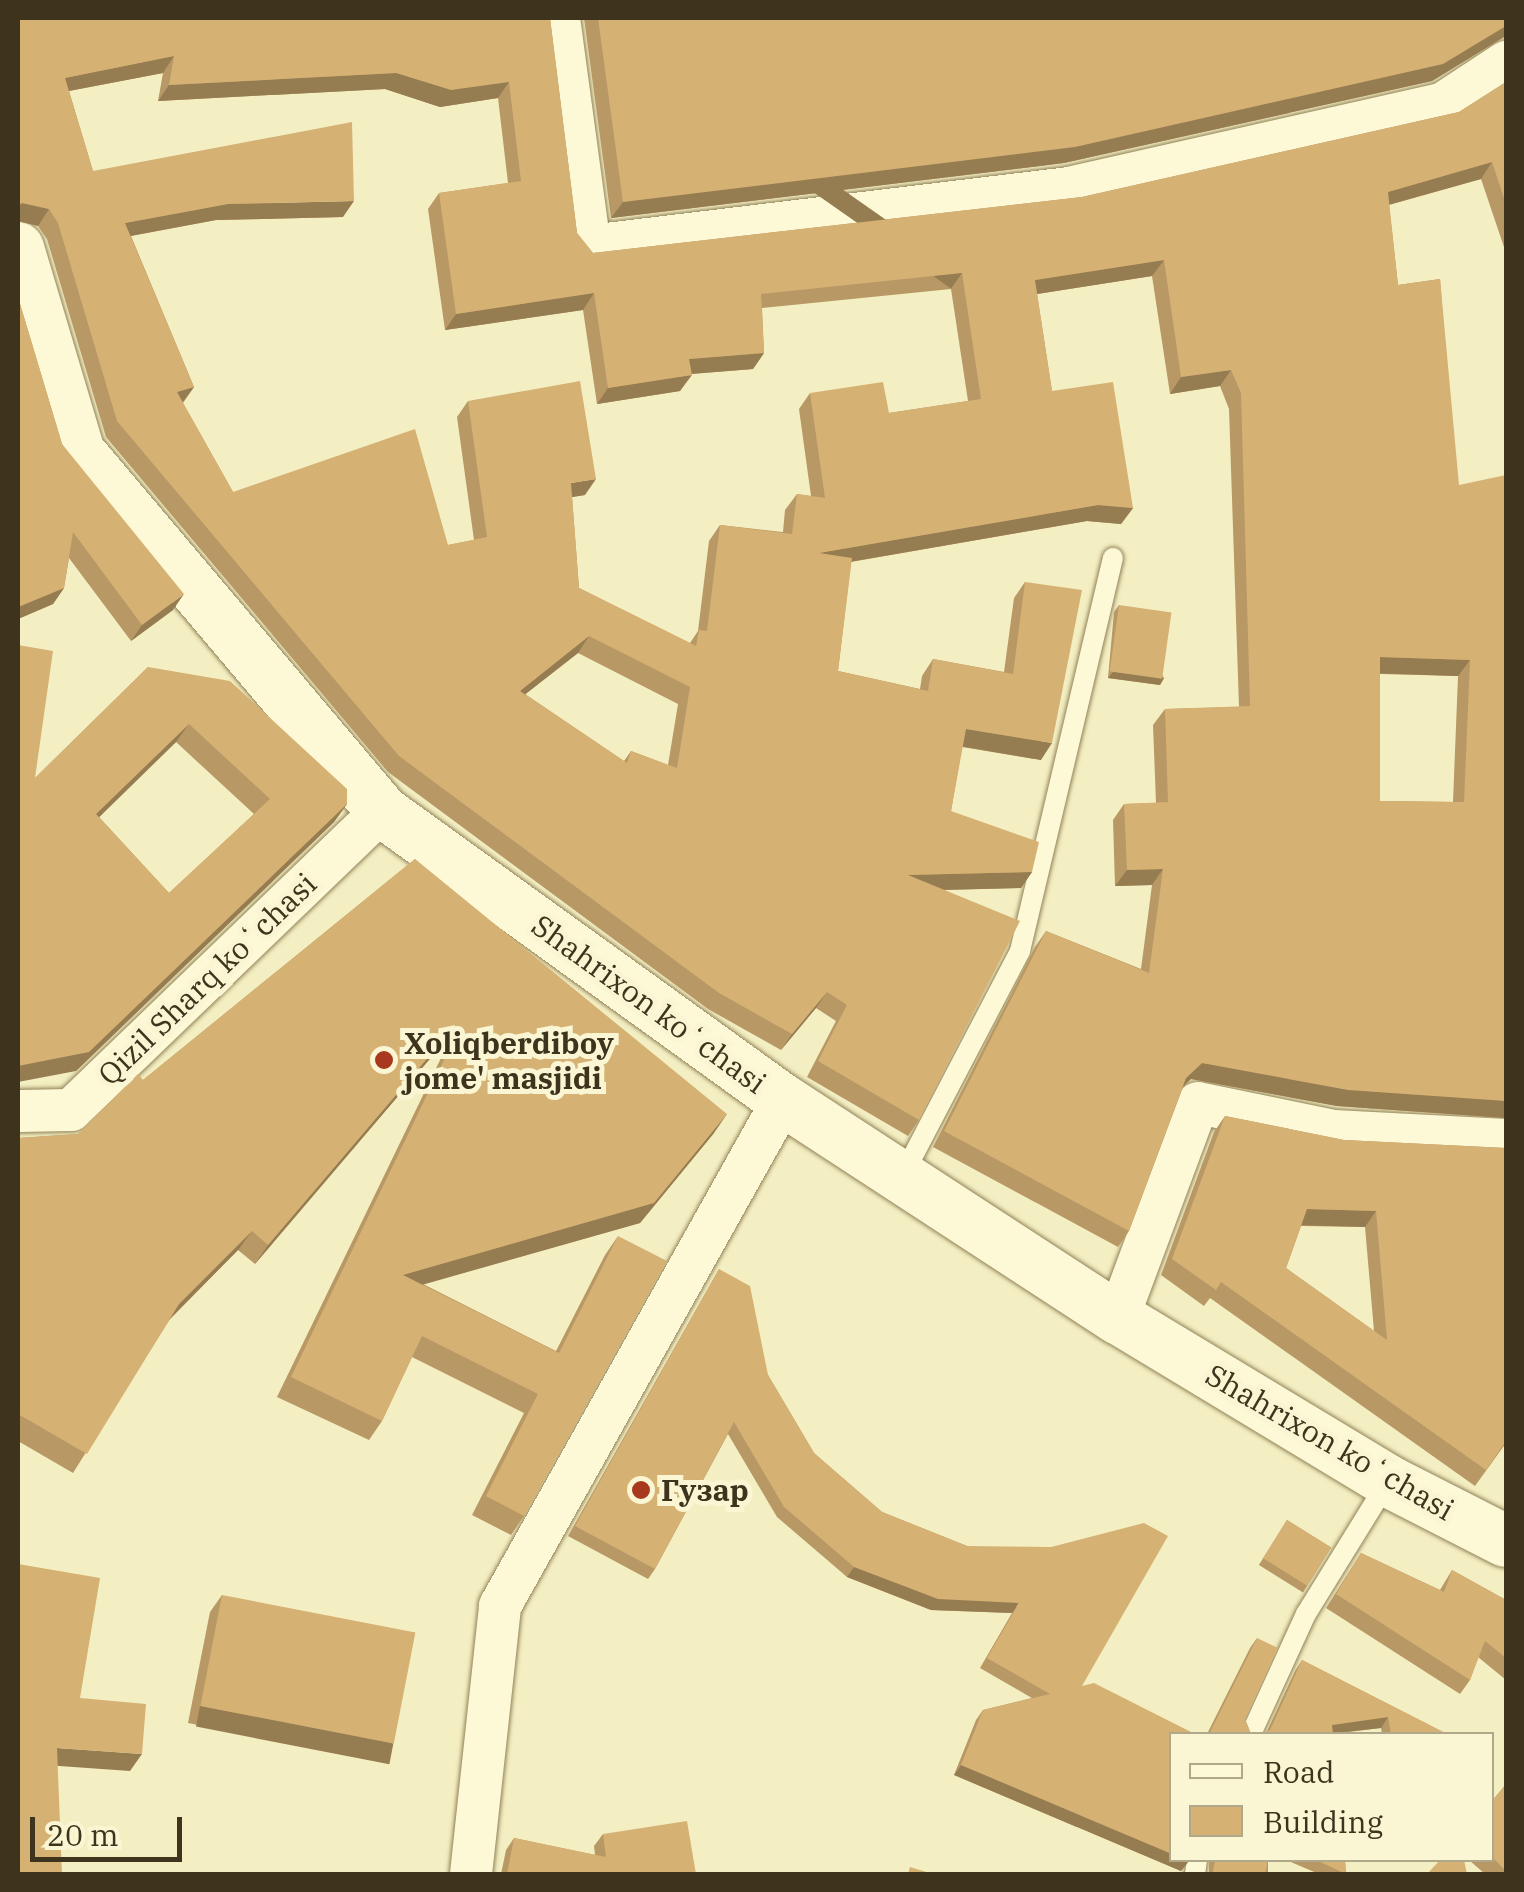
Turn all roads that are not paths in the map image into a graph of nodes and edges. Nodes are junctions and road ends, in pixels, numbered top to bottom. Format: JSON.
{"nodes":[{"id":1,"x":559,"y":18,"type":"edge"},
{"id":2,"x":1506,"y":62,"type":"edge"},
{"id":3,"x":18,"y":248,"type":"edge"},
{"id":4,"x":1113,"y":558,"type":"dead end"},
{"id":5,"x":382,"y":812,"type":"junction"},
{"id":6,"x":783,"y":1100,"type":"junction"},
{"id":7,"x":18,"y":1111,"type":"edge"},
{"id":8,"x":1506,"y":1140,"type":"edge"},
{"id":9,"x":902,"y":1177,"type":"junction"},
{"id":10,"x":1118,"y":1318,"type":"junction"},
{"id":11,"x":1388,"y":1481,"type":"junction"},
{"id":12,"x":1506,"y":1541,"type":"edge"},
{"id":13,"x":1252,"y":1732,"type":"edge"},
{"id":14,"x":470,"y":1874,"type":"edge"}],
"edges":[{"from":1,"to":2,"type":"street"},
{"from":3,"to":5,"type":"street","name":"Shahrixon koʻchasi"},
{"from":4,"to":9,"type":"lane"},
{"from":5,"to":6,"type":"street","name":"Shahrixon koʻchasi"},
{"from":5,"to":7,"type":"street","name":"Qizil Sharq koʻchasi"},
{"from":6,"to":9,"type":"street","name":"Shahrixon koʻchasi"},
{"from":6,"to":14,"type":"street"},
{"from":8,"to":10,"type":"street"},
{"from":9,"to":10,"type":"street","name":"Shahrixon koʻchasi"},
{"from":10,"to":11,"type":"street","name":"Shahrixon koʻchasi"},
{"from":11,"to":12,"type":"street","name":"Shahrixon koʻchasi"},
{"from":11,"to":13,"type":"lane"}]}
